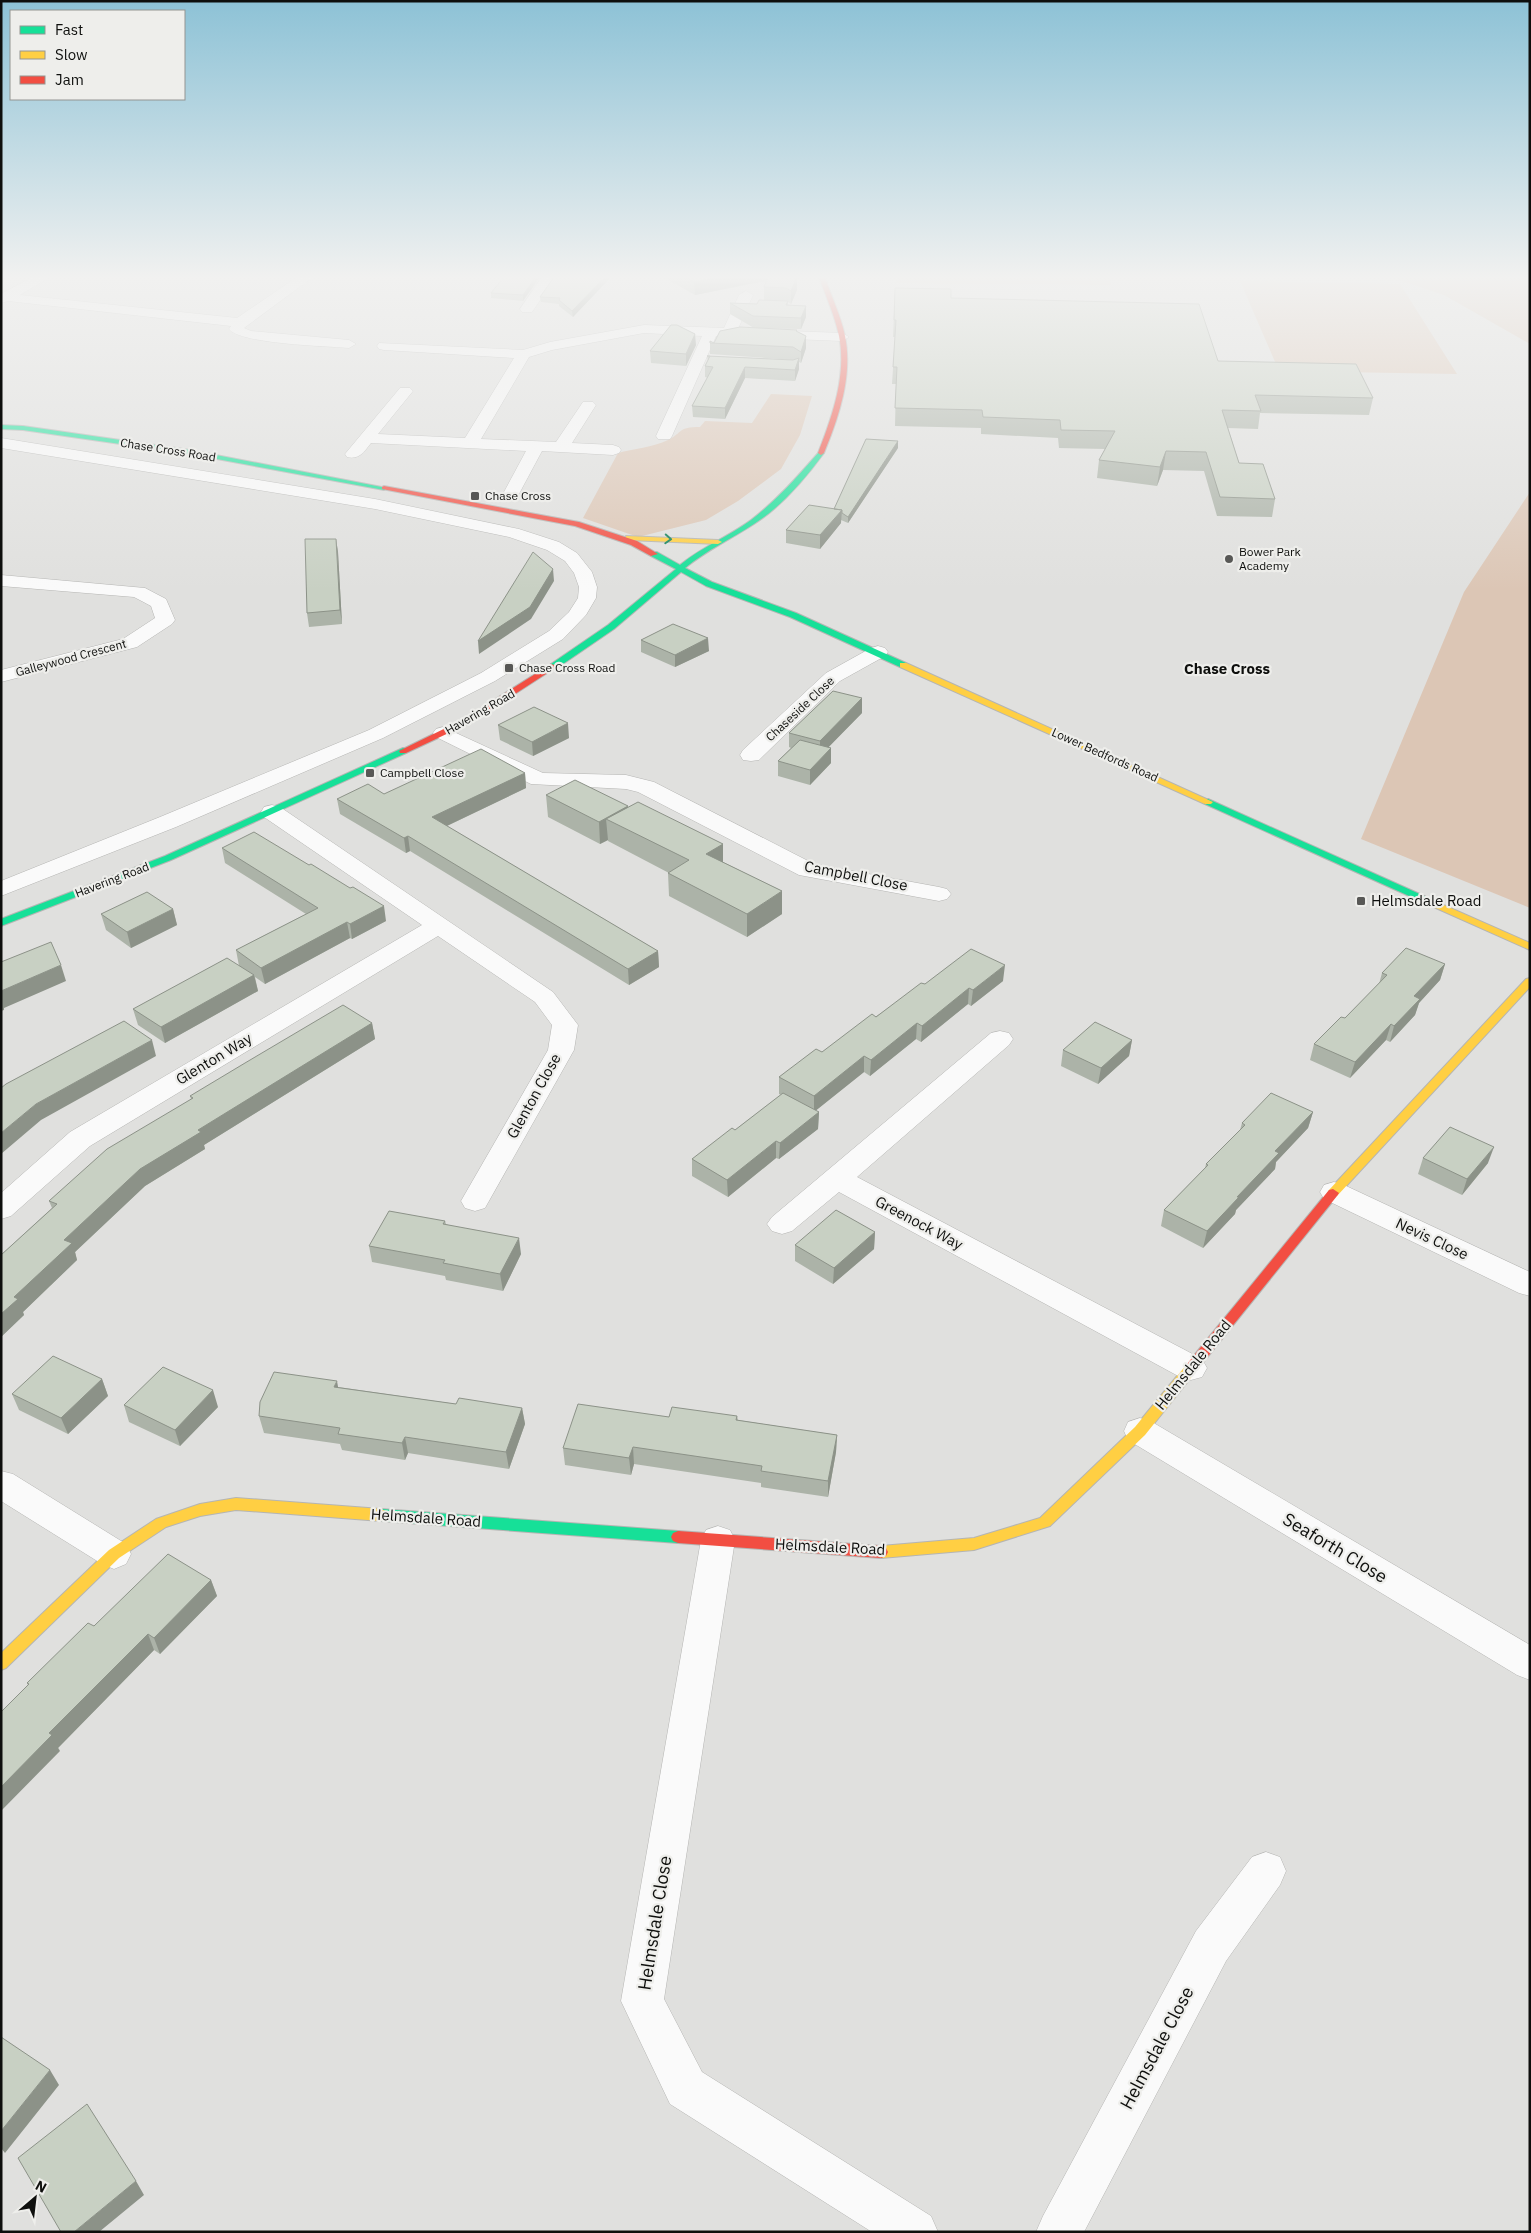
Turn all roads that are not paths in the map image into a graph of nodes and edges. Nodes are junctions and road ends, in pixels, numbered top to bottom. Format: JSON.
{"nodes":[{"id":1,"x":507,"y":381,"type":"edge"},
{"id":2,"x":689,"y":381,"type":"edge"},
{"id":3,"x":842,"y":381,"type":"edge"},
{"id":4,"x":405,"y":391,"type":"dead end"},
{"id":5,"x":588,"y":405,"type":"dead end"},
{"id":6,"x":1,"y":427,"type":"edge"},
{"id":7,"x":664,"y":436,"type":"dead end"},
{"id":8,"x":367,"y":438,"type":"junction"},
{"id":9,"x":122,"y":442,"type":"junction"},
{"id":10,"x":1,"y":443,"type":"edge"},
{"id":11,"x":470,"y":443,"type":"junction"},
{"id":12,"x":537,"y":446,"type":"junction"},
{"id":13,"x":561,"y":448,"type":"junction"},
{"id":14,"x":613,"y":450,"type":"dead end"},
{"id":15,"x":353,"y":454,"type":"dead end"},
{"id":16,"x":95,"y":458,"type":"junction"},
{"id":17,"x":512,"y":492,"type":"dead end"},
{"id":18,"x":620,"y":538,"type":"junction"},
{"id":19,"x":718,"y":542,"type":"junction"},
{"id":20,"x":679,"y":568,"type":"junction"},
{"id":21,"x":1,"y":580,"type":"edge"},
{"id":22,"x":878,"y":652,"type":"junction"},
{"id":23,"x":1,"y":676,"type":"edge"},
{"id":24,"x":443,"y":734,"type":"junction"},
{"id":25,"x":752,"y":755,"type":"dead end"},
{"id":26,"x":272,"y":812,"type":"junction"},
{"id":27,"x":777,"y":854,"type":"junction"},
{"id":28,"x":754,"y":868,"type":"dead end"},
{"id":29,"x":1,"y":889,"type":"edge"},
{"id":30,"x":939,"y":894,"type":"dead end"},
{"id":31,"x":1,"y":923,"type":"edge"},
{"id":32,"x":438,"y":925,"type":"junction"},
{"id":33,"x":1530,"y":947,"type":"edge"},
{"id":34,"x":1530,"y":981,"type":"edge"},
{"id":35,"x":1000,"y":1039,"type":"dead end"},
{"id":36,"x":837,"y":1179,"type":"junction"},
{"id":37,"x":1334,"y":1192,"type":"junction"},
{"id":38,"x":474,"y":1201,"type":"dead end"},
{"id":39,"x":1,"y":1210,"type":"edge"},
{"id":40,"x":782,"y":1224,"type":"dead end"},
{"id":41,"x":1530,"y":1285,"type":"edge"},
{"id":42,"x":1191,"y":1368,"type":"junction"},
{"id":43,"x":1140,"y":1431,"type":"junction"},
{"id":44,"x":1,"y":1484,"type":"edge"},
{"id":45,"x":718,"y":1540,"type":"junction"},
{"id":46,"x":114,"y":1554,"type":"junction"},
{"id":47,"x":1,"y":1663,"type":"edge"},
{"id":48,"x":1530,"y":1664,"type":"edge"},
{"id":49,"x":1266,"y":1871,"type":"dead end"},
{"id":50,"x":916,"y":2232,"type":"edge"},
{"id":51,"x":1059,"y":2232,"type":"edge"}],
"edges":[{"from":1,"to":11,"type":"street"},
{"from":2,"to":7,"type":"street"},
{"from":3,"to":19,"type":"main road","name":"Havering Road"},
{"from":4,"to":8,"type":"street"},
{"from":5,"to":13,"type":"street"},
{"from":6,"to":9,"type":"main road","name":"Chase Cross Road"},
{"from":8,"to":11,"type":"street"},
{"from":8,"to":15,"type":"street"},
{"from":9,"to":16,"type":"street"},
{"from":9,"to":18,"type":"main road","name":"Chase Cross Road"},
{"from":10,"to":16,"type":"street"},
{"from":11,"to":12,"type":"street"},
{"from":12,"to":13,"type":"street"},
{"from":12,"to":17,"type":"street"},
{"from":13,"to":14,"type":"street"},
{"from":16,"to":29,"type":"street"},
{"from":18,"to":19,"type":"main road","one_way":true},
{"from":18,"to":20,"type":"main road","name":"Chase Cross Road"},
{"from":19,"to":20,"type":"main road","name":"Havering Road"},
{"from":20,"to":22,"type":"main road","name":"Lower Bedfords Road"},
{"from":20,"to":24,"type":"main road","name":"Havering Road"},
{"from":21,"to":23,"type":"street","name":"Galleywood Crescent"},
{"from":22,"to":25,"type":"street","name":"Chaseside Close"},
{"from":22,"to":33,"type":"main road","name":"Lower Bedfords Road"},
{"from":24,"to":26,"type":"main road","name":"Havering Road"},
{"from":24,"to":27,"type":"street","name":"Campbell Close"},
{"from":26,"to":31,"type":"main road","name":"Havering Road"},
{"from":26,"to":32,"type":"street","name":"Glenton Close"},
{"from":27,"to":28,"type":"street"},
{"from":27,"to":30,"type":"street","name":"Campbell Close"},
{"from":32,"to":38,"type":"street","name":"Glenton Close"},
{"from":32,"to":39,"type":"street","name":"Glenton Way"},
{"from":34,"to":37,"type":"main road","name":"Helmsdale Road"},
{"from":35,"to":36,"type":"street"},
{"from":36,"to":40,"type":"street"},
{"from":36,"to":42,"type":"street","name":"Greenock Way"},
{"from":37,"to":41,"type":"street","name":"Nevis Close"},
{"from":37,"to":42,"type":"main road","name":"Helmsdale Road"},
{"from":42,"to":43,"type":"main road","name":"Helmsdale Road"},
{"from":43,"to":45,"type":"main road","name":"Helmsdale Road"},
{"from":43,"to":48,"type":"street","name":"Seaforth Close"},
{"from":44,"to":46,"type":"street"},
{"from":45,"to":46,"type":"main road","name":"Helmsdale Road"},
{"from":45,"to":50,"type":"street","name":"Helmsdale Close"},
{"from":46,"to":47,"type":"main road","name":"Helmsdale Road"},
{"from":49,"to":51,"type":"street","name":"Helmsdale Close"}]}
